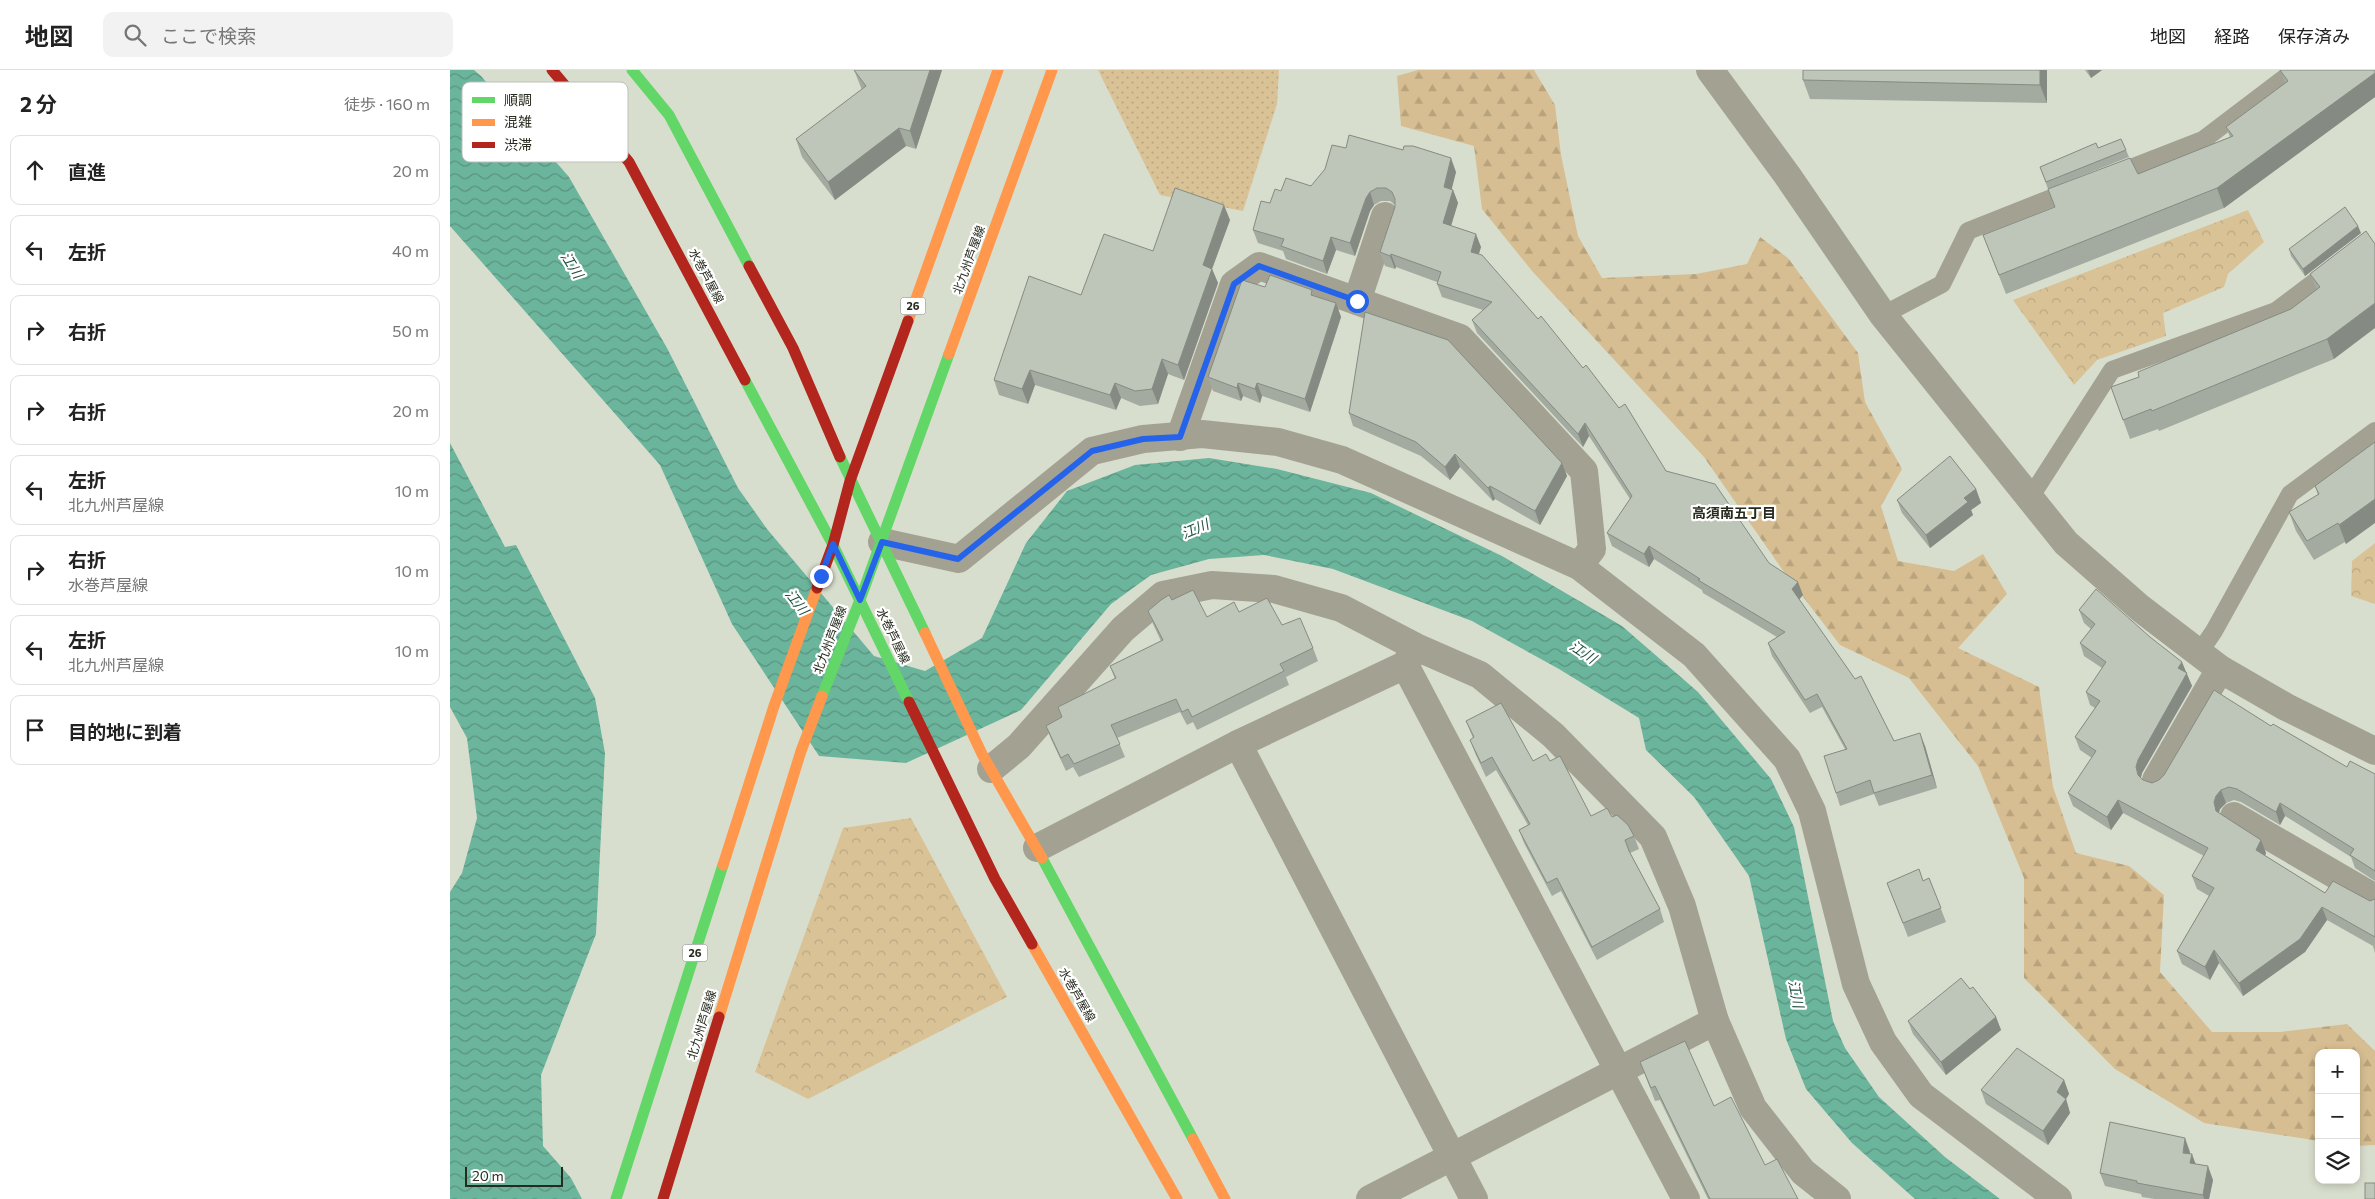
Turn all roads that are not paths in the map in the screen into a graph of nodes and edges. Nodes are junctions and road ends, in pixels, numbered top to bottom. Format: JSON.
{"nodes":[{"id":1,"x":552,"y":70,"type":"edge"},
{"id":2,"x":632,"y":70,"type":"edge"},
{"id":3,"x":998,"y":70,"type":"edge"},
{"id":4,"x":1052,"y":70,"type":"edge"},
{"id":5,"x":1710,"y":70,"type":"edge"},
{"id":6,"x":2295,"y":70,"type":"edge"},
{"id":7,"x":562,"y":82,"type":"edge"},
{"id":8,"x":628,"y":160,"type":"edge"},
{"id":9,"x":1385,"y":216,"type":"dead end"},
{"id":10,"x":2344,"y":259,"type":"edge"},
{"id":11,"x":1357,"y":301,"type":"junction"},
{"id":12,"x":1883,"y":315,"type":"junction"},
{"id":13,"x":2375,"y":431,"type":"edge"},
{"id":14,"x":1180,"y":437,"type":"junction"},
{"id":15,"x":850,"y":481,"type":"junction"},
{"id":16,"x":2030,"y":498,"type":"junction"},
{"id":17,"x":882,"y":542,"type":"junction"},
{"id":18,"x":833,"y":544,"type":"junction"},
{"id":19,"x":1579,"y":566,"type":"junction"},
{"id":20,"x":860,"y":600,"type":"junction"},
{"id":21,"x":2199,"y":652,"type":"junction"},
{"id":22,"x":1411,"y":656,"type":"junction"},
{"id":23,"x":2220,"y":669,"type":"junction"},
{"id":24,"x":1238,"y":744,"type":"junction"},
{"id":25,"x":2375,"y":751,"type":"edge"},
{"id":26,"x":987,"y":762,"type":"junction"},
{"id":27,"x":2156,"y":780,"type":"edge"},
{"id":28,"x":2234,"y":816,"type":"dead end"},
{"id":29,"x":1037,"y":848,"type":"junction"},
{"id":30,"x":2375,"y":898,"type":"edge"},
{"id":31,"x":1715,"y":1021,"type":"junction"},
{"id":32,"x":1618,"y":1072,"type":"junction"},
{"id":33,"x":1452,"y":1157,"type":"junction"},
{"id":34,"x":616,"y":1199,"type":"edge"},
{"id":35,"x":663,"y":1199,"type":"edge"},
{"id":36,"x":1177,"y":1199,"type":"edge"},
{"id":37,"x":1225,"y":1199,"type":"edge"},
{"id":38,"x":1370,"y":1199,"type":"edge"},
{"id":39,"x":1474,"y":1199,"type":"edge"},
{"id":40,"x":1686,"y":1199,"type":"edge"},
{"id":41,"x":1837,"y":1199,"type":"edge"},
{"id":42,"x":2058,"y":1199,"type":"edge"}],
"edges":[{"from":1,"to":7,"type":"main road","name":"水巻芦屋線"},
{"from":2,"to":15,"type":"main road"},
{"from":3,"to":15,"type":"main road","number":"26"},
{"from":4,"to":17,"type":"main road","name":"北九州芦屋線"},
{"from":5,"to":12,"type":"street"},
{"from":6,"to":12,"type":"lane"},
{"from":8,"to":18,"type":"main road","name":"水巻芦屋線"},
{"from":9,"to":11,"type":"street"},
{"from":10,"to":16,"type":"lane"},
{"from":11,"to":14,"type":"street"},
{"from":11,"to":19,"type":"street"},
{"from":12,"to":16,"type":"street"},
{"from":13,"to":21,"type":"lane"},
{"from":14,"to":17,"type":"street"},
{"from":14,"to":19,"type":"street"},
{"from":15,"to":17,"type":"main road"},
{"from":15,"to":18,"type":"main road","number":"26"},
{"from":16,"to":21,"type":"street"},
{"from":17,"to":20,"type":"main road","name":"北九州芦屋線"},
{"from":17,"to":26,"type":"main road"},
{"from":18,"to":20,"type":"main road","name":"水巻芦屋線"},
{"from":18,"to":34,"type":"main road","number":"26"},
{"from":19,"to":42,"type":"street"},
{"from":20,"to":35,"type":"main road","name":"北九州芦屋線"},
{"from":20,"to":36,"type":"main road","name":"水巻芦屋線"},
{"from":21,"to":23,"type":"street"},
{"from":22,"to":24,"type":"street"},
{"from":22,"to":26,"type":"street"},
{"from":22,"to":31,"type":"street"},
{"from":22,"to":32,"type":"street"},
{"from":23,"to":25,"type":"street"},
{"from":23,"to":27,"type":"street"},
{"from":24,"to":29,"type":"street"},
{"from":24,"to":33,"type":"street"},
{"from":26,"to":29,"type":"main road"},
{"from":28,"to":30,"type":"street"},
{"from":29,"to":37,"type":"main road"},
{"from":31,"to":32,"type":"street"},
{"from":31,"to":41,"type":"street"},
{"from":32,"to":33,"type":"street"},
{"from":32,"to":40,"type":"street"},
{"from":33,"to":38,"type":"street"},
{"from":33,"to":39,"type":"street"}]}
